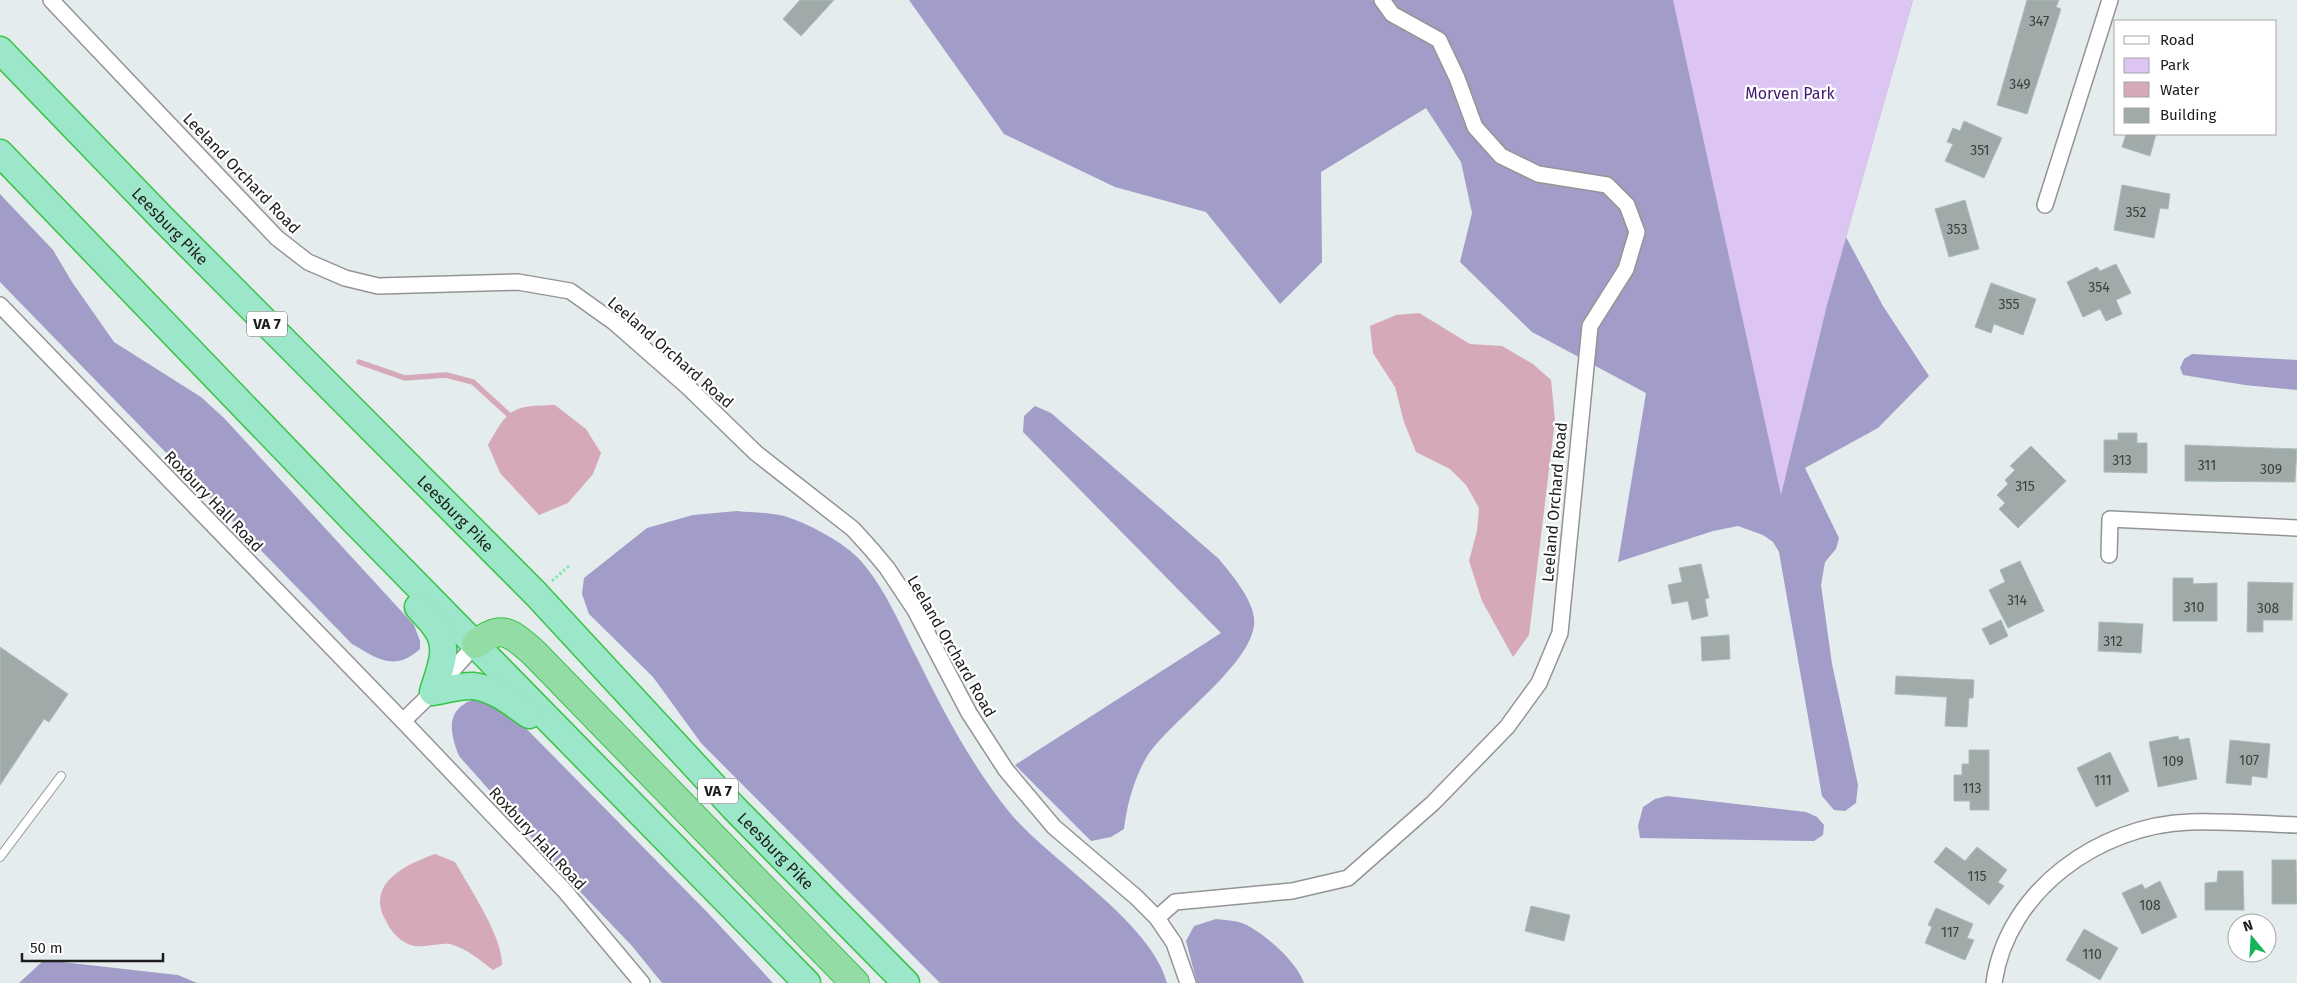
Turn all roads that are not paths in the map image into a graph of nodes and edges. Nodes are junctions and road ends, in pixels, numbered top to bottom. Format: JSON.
{"nodes":[{"id":1,"x":51,"y":0,"type":"edge"},
{"id":2,"x":1382,"y":0,"type":"edge"},
{"id":3,"x":2110,"y":0,"type":"edge"},
{"id":4,"x":0,"y":50,"type":"edge"},
{"id":5,"x":0,"y":153,"type":"edge"},
{"id":6,"x":2045,"y":205,"type":"dead end"},
{"id":7,"x":0,"y":306,"type":"edge"},
{"id":8,"x":357,"y":524,"type":"junction"},
{"id":9,"x":2297,"y":528,"type":"edge"},
{"id":10,"x":2109,"y":555,"type":"dead end"},
{"id":11,"x":476,"y":644,"type":"junction"},
{"id":12,"x":433,"y":692,"type":"junction"},
{"id":13,"x":403,"y":721,"type":"junction"},
{"id":14,"x":575,"y":747,"type":"junction"},
{"id":15,"x":61,"y":776,"type":"dead end"},
{"id":16,"x":2297,"y":826,"type":"edge"},
{"id":17,"x":0,"y":857,"type":"edge"},
{"id":18,"x":1157,"y":918,"type":"junction"},
{"id":19,"x":642,"y":983,"type":"edge"},
{"id":20,"x":807,"y":983,"type":"edge"},
{"id":21,"x":855,"y":983,"type":"edge"},
{"id":22,"x":906,"y":983,"type":"edge"},
{"id":23,"x":1188,"y":983,"type":"edge"},
{"id":24,"x":1994,"y":983,"type":"edge"}],
"edges":[{"from":1,"to":18,"type":"street","name":"Leeland Orchard Road"},
{"from":2,"to":18,"type":"street","name":"Leeland Orchard Road"},
{"from":3,"to":6,"type":"street"},
{"from":4,"to":22,"type":"highway","name":"Leesburg Pike","number":"VA 7"},
{"from":5,"to":8,"type":"highway"},
{"from":7,"to":13,"type":"street","name":"Roxbury Hall Road"},
{"from":8,"to":11,"type":"highway"},
{"from":8,"to":12,"type":"highway"},
{"from":9,"to":10,"type":"street"},
{"from":11,"to":12,"type":"street"},
{"from":11,"to":14,"type":"highway"},
{"from":11,"to":21,"type":"highway"},
{"from":12,"to":13,"type":"street"},
{"from":12,"to":14,"type":"highway"},
{"from":13,"to":19,"type":"street","name":"Roxbury Hall Road"},
{"from":14,"to":20,"type":"highway"},
{"from":15,"to":17,"type":"lane"},
{"from":16,"to":24,"type":"street"},
{"from":18,"to":23,"type":"street","name":"Leeland Orchard Road"}]}
